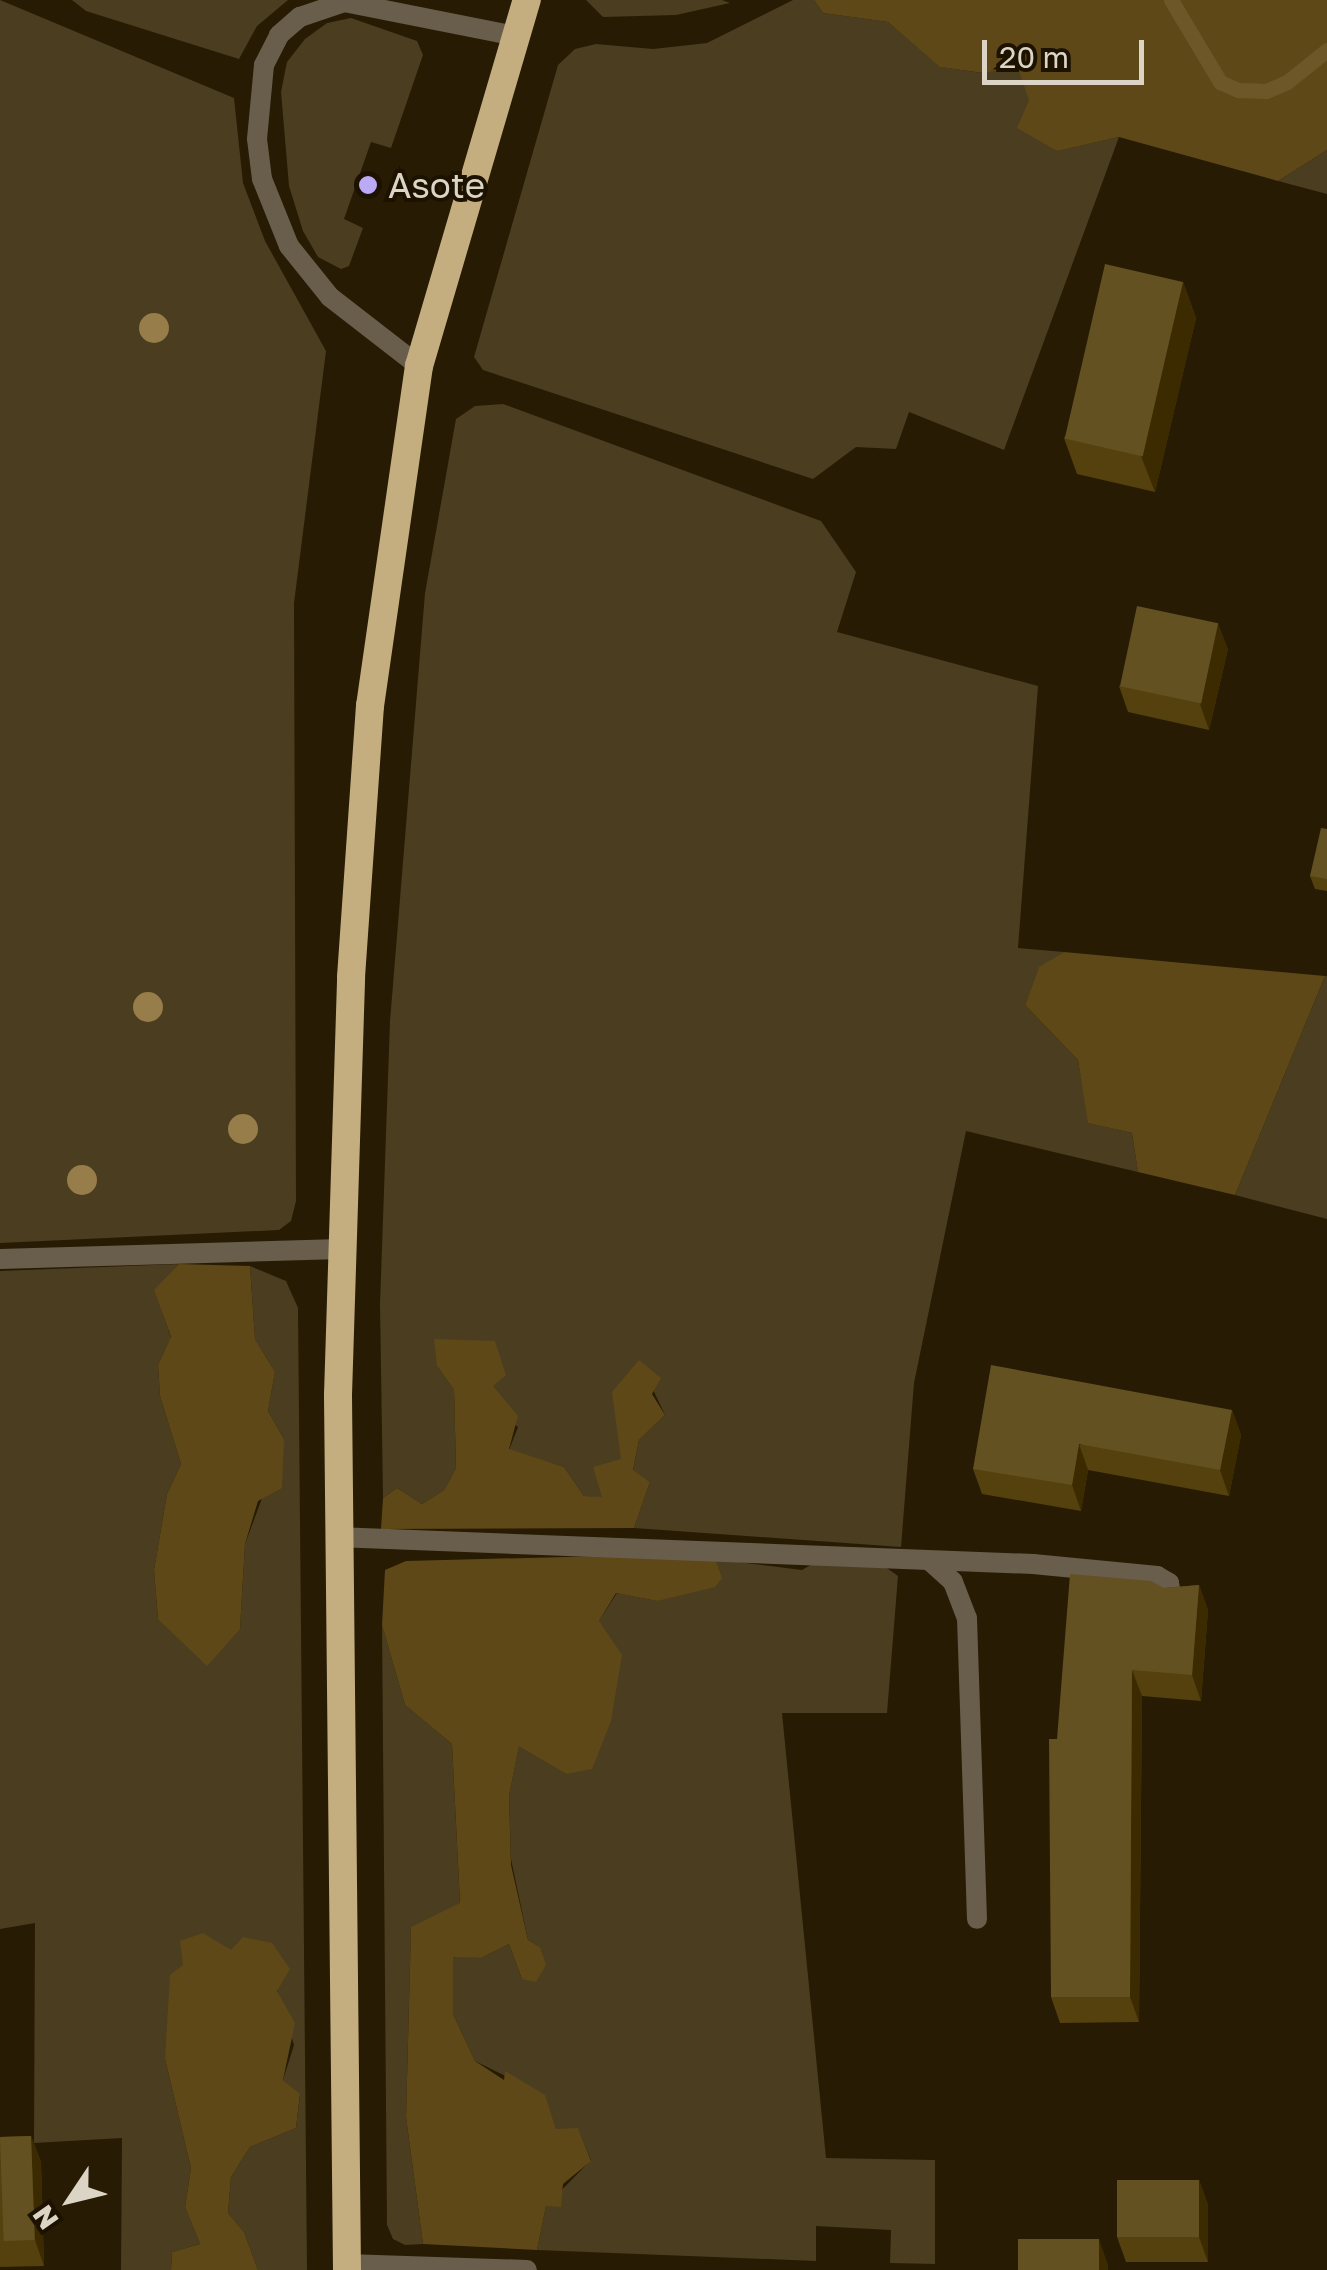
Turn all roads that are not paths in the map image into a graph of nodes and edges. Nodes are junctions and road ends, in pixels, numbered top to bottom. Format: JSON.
{"nodes":[{"id":1,"x":527,"y":0,"type":"edge"},
{"id":2,"x":515,"y":36,"type":"junction"},
{"id":3,"x":420,"y":366,"type":"junction"},
{"id":4,"x":341,"y":1249,"type":"junction"},
{"id":5,"x":0,"y":1258,"type":"edge"},
{"id":6,"x":336,"y":1537,"type":"junction"},
{"id":7,"x":930,"y":1562,"type":"junction"},
{"id":8,"x":1172,"y":1600,"type":"edge"},
{"id":9,"x":977,"y":1919,"type":"dead end"},
{"id":10,"x":347,"y":2267,"type":"edge"},
{"id":11,"x":527,"y":2270,"type":"edge"}],
"edges":[{"from":1,"to":2,"type":"highway"},
{"from":2,"to":3,"type":"highway"},
{"from":2,"to":3,"type":"lane"},
{"from":3,"to":4,"type":"highway"},
{"from":4,"to":5,"type":"lane"},
{"from":4,"to":6,"type":"highway"},
{"from":6,"to":7,"type":"lane"},
{"from":6,"to":10,"type":"highway"},
{"from":7,"to":8,"type":"lane"},
{"from":7,"to":9,"type":"lane"},
{"from":10,"to":11,"type":"lane"}]}
